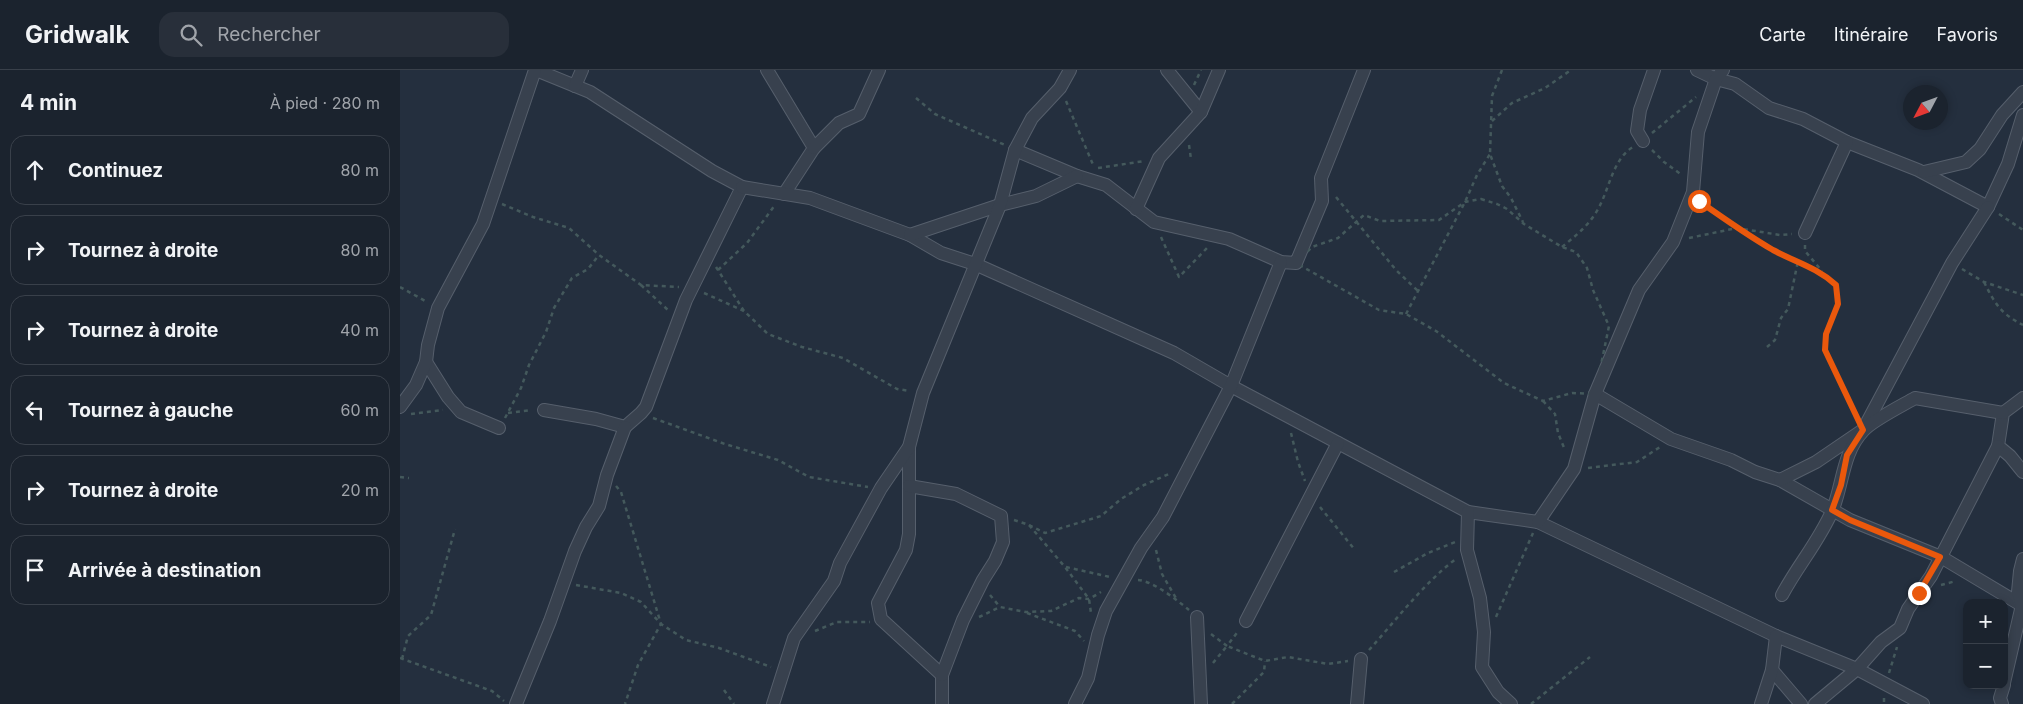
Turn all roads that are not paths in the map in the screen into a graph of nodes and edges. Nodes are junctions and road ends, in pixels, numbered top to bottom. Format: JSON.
{"nodes":[{"id":1,"x":535,"y":70,"type":"edge"},
{"id":2,"x":582,"y":70,"type":"edge"},
{"id":3,"x":767,"y":70,"type":"edge"},
{"id":4,"x":879,"y":70,"type":"edge"},
{"id":5,"x":1070,"y":70,"type":"edge"},
{"id":6,"x":1167,"y":70,"type":"edge"},
{"id":7,"x":1219,"y":70,"type":"edge"},
{"id":8,"x":1364,"y":70,"type":"edge"},
{"id":9,"x":1654,"y":70,"type":"edge"},
{"id":10,"x":1697,"y":70,"type":"edge"},
{"id":11,"x":1719,"y":75,"type":"edge"},
{"id":12,"x":575,"y":86,"type":"junction"},
{"id":13,"x":2023,"y":92,"type":"edge"},
{"id":14,"x":1201,"y":112,"type":"junction"},
{"id":15,"x":2023,"y":115,"type":"edge"},
{"id":16,"x":1643,"y":141,"type":"road end"},
{"id":17,"x":1847,"y":142,"type":"junction"},
{"id":18,"x":814,"y":148,"type":"junction"},
{"id":19,"x":1015,"y":150,"type":"junction"},
{"id":20,"x":1924,"y":172,"type":"junction"},
{"id":21,"x":1077,"y":176,"type":"junction"},
{"id":22,"x":742,"y":187,"type":"junction"},
{"id":23,"x":784,"y":194,"type":"junction"},
{"id":24,"x":1000,"y":205,"type":"junction"},
{"id":25,"x":1988,"y":207,"type":"junction"},
{"id":26,"x":1136,"y":209,"type":"junction"},
{"id":27,"x":1805,"y":233,"type":"road end"},
{"id":28,"x":910,"y":235,"type":"junction"},
{"id":29,"x":1281,"y":262,"type":"junction"},
{"id":30,"x":976,"y":264,"type":"junction"},
{"id":31,"x":426,"y":362,"type":"junction"},
{"id":32,"x":1231,"y":386,"type":"junction"},
{"id":33,"x":1595,"y":394,"type":"junction"},
{"id":34,"x":2023,"y":398,"type":"edge"},
{"id":35,"x":405,"y":410,"type":"edge"},
{"id":36,"x":544,"y":410,"type":"road end"},
{"id":37,"x":2003,"y":413,"type":"junction"},
{"id":38,"x":625,"y":427,"type":"junction"},
{"id":39,"x":499,"y":428,"type":"road end"},
{"id":40,"x":1863,"y":430,"type":"junction"},
{"id":41,"x":1338,"y":443,"type":"junction"},
{"id":42,"x":1998,"y":446,"type":"junction"},
{"id":43,"x":909,"y":447,"type":"junction"},
{"id":44,"x":2023,"y":472,"type":"edge"},
{"id":45,"x":1780,"y":480,"type":"junction"},
{"id":46,"x":909,"y":486,"type":"junction"},
{"id":47,"x":1832,"y":510,"type":"junction"},
{"id":48,"x":1468,"y":512,"type":"junction"},
{"id":49,"x":1538,"y":522,"type":"junction"},
{"id":50,"x":1940,"y":557,"type":"junction"},
{"id":51,"x":2023,"y":559,"type":"edge"},
{"id":52,"x":1782,"y":595,"type":"dead end"},
{"id":53,"x":2022,"y":605,"type":"edge"},
{"id":54,"x":1197,"y":617,"type":"road end"},
{"id":55,"x":1246,"y":621,"type":"road end"},
{"id":56,"x":1776,"y":636,"type":"junction"},
{"id":57,"x":1361,"y":659,"type":"road end"},
{"id":58,"x":2008,"y":666,"type":"edge"},
{"id":59,"x":1857,"y":669,"type":"junction"},
{"id":60,"x":1772,"y":670,"type":"junction"},
{"id":61,"x":942,"y":676,"type":"junction"},
{"id":62,"x":2003,"y":689,"type":"edge"},
{"id":63,"x":516,"y":704,"type":"edge"},
{"id":64,"x":773,"y":704,"type":"edge"},
{"id":65,"x":942,"y":704,"type":"edge"},
{"id":66,"x":1076,"y":704,"type":"edge"},
{"id":67,"x":1202,"y":704,"type":"edge"},
{"id":68,"x":1357,"y":704,"type":"edge"},
{"id":69,"x":1512,"y":704,"type":"edge"},
{"id":70,"x":1761,"y":704,"type":"edge"},
{"id":71,"x":1800,"y":704,"type":"edge"},
{"id":72,"x":1815,"y":704,"type":"edge"},
{"id":73,"x":1923,"y":704,"type":"edge"},
{"id":74,"x":2002,"y":704,"type":"edge"}],
"edges":[{"from":1,"to":12,"type":"street"},
{"from":1,"to":31,"type":"street"},
{"from":2,"to":12,"type":"street"},
{"from":3,"to":18,"type":"street"},
{"from":4,"to":18,"type":"street"},
{"from":5,"to":19,"type":"street"},
{"from":6,"to":14,"type":"street"},
{"from":7,"to":14,"type":"street"},
{"from":8,"to":29,"type":"street"},
{"from":9,"to":16,"type":"street"},
{"from":10,"to":11,"type":"street"},
{"from":11,"to":17,"type":"street"},
{"from":11,"to":33,"type":"street"},
{"from":12,"to":22,"type":"street"},
{"from":13,"to":20,"type":"street"},
{"from":14,"to":26,"type":"street"},
{"from":15,"to":25,"type":"street"},
{"from":17,"to":20,"type":"street"},
{"from":17,"to":27,"type":"street"},
{"from":18,"to":23,"type":"street"},
{"from":19,"to":21,"type":"street"},
{"from":19,"to":24,"type":"street"},
{"from":20,"to":25,"type":"street"},
{"from":21,"to":24,"type":"street"},
{"from":21,"to":26,"type":"street"},
{"from":22,"to":23,"type":"street"},
{"from":22,"to":38,"type":"street"},
{"from":23,"to":28,"type":"street"},
{"from":24,"to":28,"type":"street"},
{"from":24,"to":30,"type":"street"},
{"from":25,"to":40,"type":"street"},
{"from":26,"to":29,"type":"street"},
{"from":28,"to":30,"type":"street"},
{"from":29,"to":32,"type":"street"},
{"from":30,"to":32,"type":"street"},
{"from":30,"to":43,"type":"street"},
{"from":31,"to":35,"type":"street"},
{"from":31,"to":39,"type":"street"},
{"from":32,"to":41,"type":"street"},
{"from":32,"to":66,"type":"street"},
{"from":33,"to":45,"type":"street"},
{"from":33,"to":49,"type":"street"},
{"from":34,"to":37,"type":"street"},
{"from":36,"to":38,"type":"street"},
{"from":37,"to":40,"type":"street"},
{"from":37,"to":42,"type":"street"},
{"from":38,"to":63,"type":"street"},
{"from":40,"to":45,"type":"street"},
{"from":40,"to":47,"type":"street"},
{"from":41,"to":48,"type":"street"},
{"from":41,"to":55,"type":"street"},
{"from":42,"to":44,"type":"street"},
{"from":42,"to":50,"type":"street"},
{"from":43,"to":46,"type":"street"},
{"from":43,"to":64,"type":"street"},
{"from":45,"to":47,"type":"street"},
{"from":46,"to":61,"type":"street"},
{"from":46,"to":61,"type":"street"},
{"from":47,"to":50,"type":"street"},
{"from":47,"to":52,"type":"street"},
{"from":48,"to":49,"type":"street"},
{"from":48,"to":69,"type":"street"},
{"from":49,"to":56,"type":"street"},
{"from":50,"to":53,"type":"street"},
{"from":50,"to":59,"type":"street"},
{"from":51,"to":53,"type":"street"},
{"from":53,"to":58,"type":"street"},
{"from":54,"to":67,"type":"street"},
{"from":56,"to":59,"type":"street"},
{"from":56,"to":60,"type":"street"},
{"from":57,"to":68,"type":"street"},
{"from":59,"to":72,"type":"street"},
{"from":59,"to":73,"type":"street"},
{"from":60,"to":70,"type":"street"},
{"from":60,"to":71,"type":"street"},
{"from":61,"to":65,"type":"street"},
{"from":62,"to":74,"type":"street"}]}
